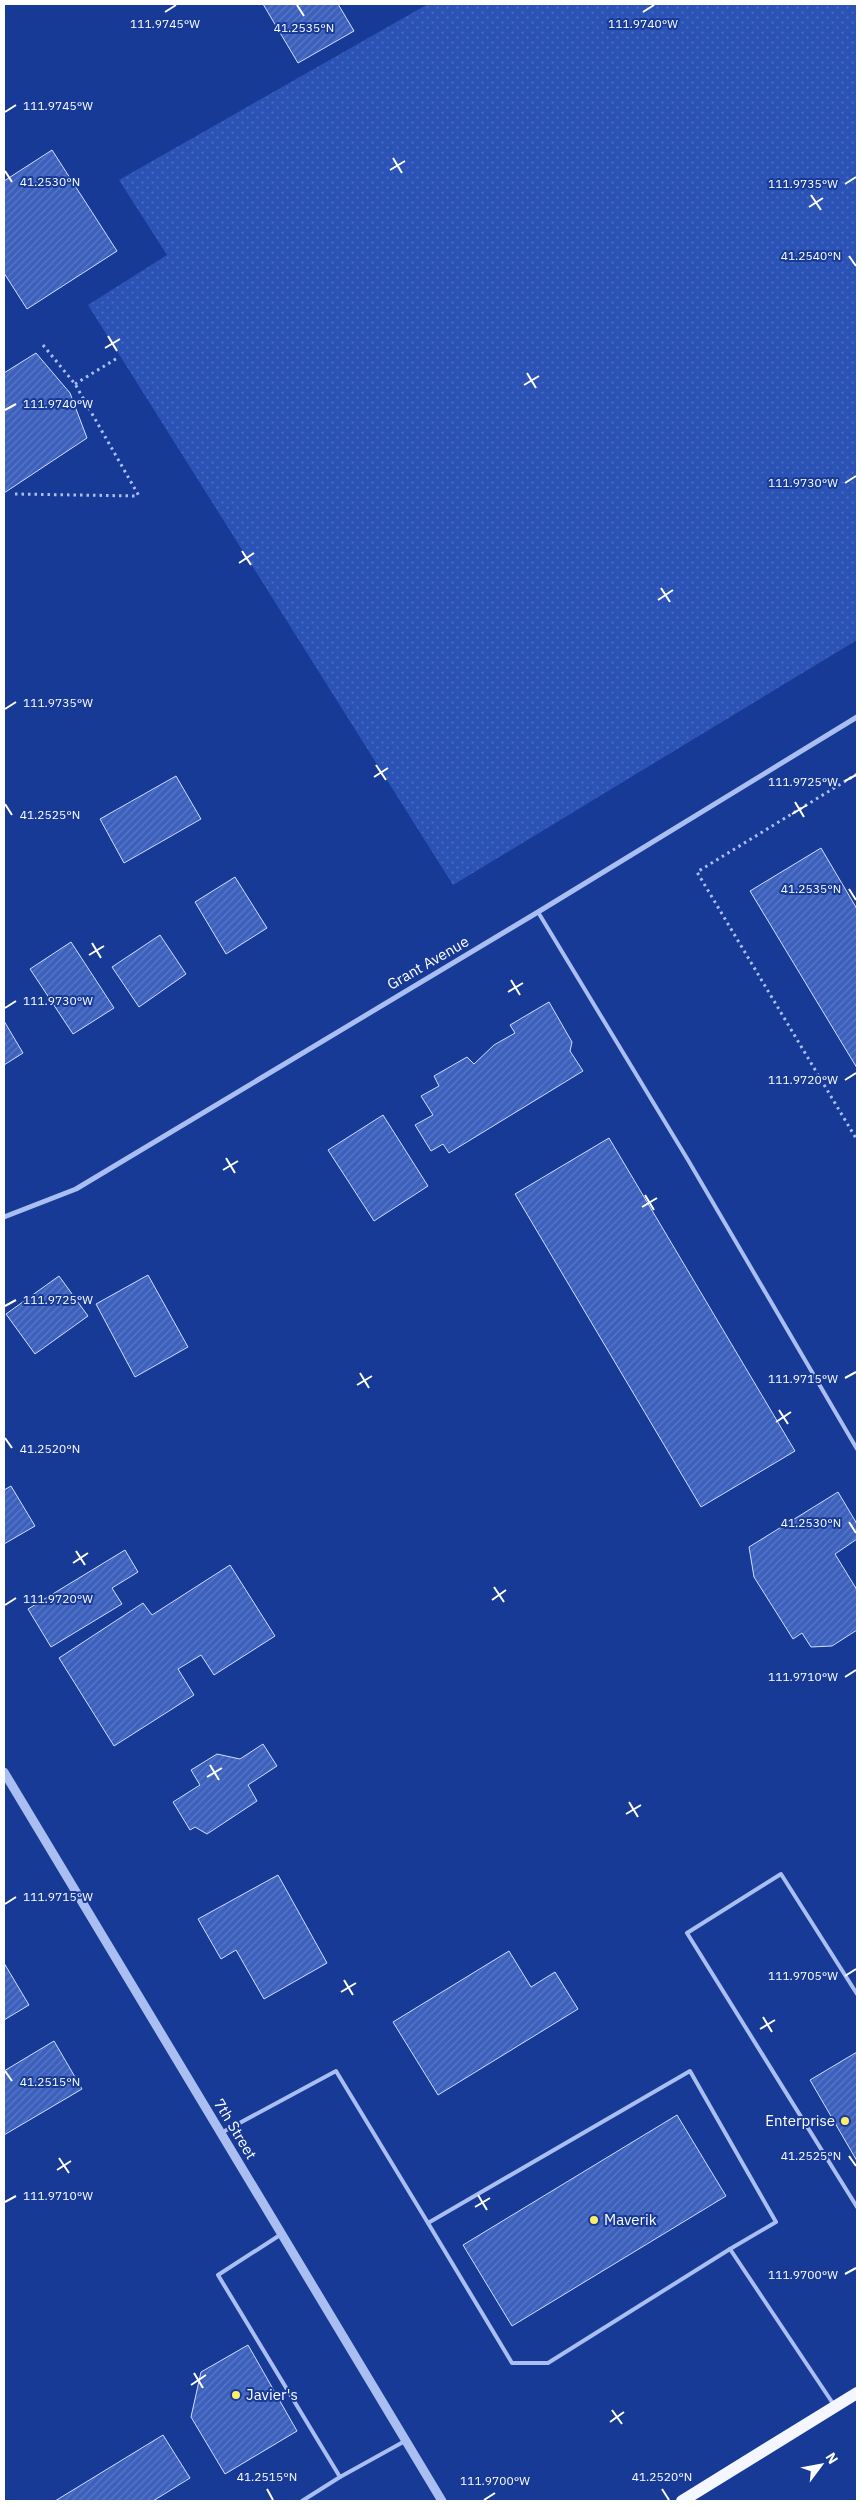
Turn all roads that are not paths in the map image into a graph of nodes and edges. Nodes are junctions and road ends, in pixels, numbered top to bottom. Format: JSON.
{"nodes":[{"id":1,"x":857,"y":717,"type":"edge"},
{"id":2,"x":538,"y":912,"type":"junction"},
{"id":3,"x":4,"y":1217,"type":"edge"},
{"id":4,"x":857,"y":1448,"type":"edge"},
{"id":5,"x":4,"y":1772,"type":"edge"},
{"id":6,"x":857,"y":1994,"type":"edge"},
{"id":7,"x":221,"y":2133,"type":"junction"},
{"id":8,"x":857,"y":2208,"type":"edge"},
{"id":9,"x":428,"y":2223,"type":"junction"},
{"id":10,"x":282,"y":2234,"type":"junction"},
{"id":11,"x":730,"y":2249,"type":"junction"},
{"id":12,"x":857,"y":2393,"type":"edge"},
{"id":13,"x":835,"y":2407,"type":"junction"},
{"id":14,"x":405,"y":2441,"type":"junction"},
{"id":15,"x":340,"y":2477,"type":"junction"},
{"id":16,"x":302,"y":2501,"type":"edge"},
{"id":17,"x":442,"y":2501,"type":"edge"},
{"id":18,"x":682,"y":2501,"type":"edge"}],
"edges":[{"from":1,"to":2,"type":"street","name":"Grant Avenue"},
{"from":2,"to":3,"type":"street","name":"Grant Avenue"},
{"from":2,"to":4,"type":"lane"},
{"from":5,"to":7,"type":"street","name":"7th Street"},
{"from":6,"to":8,"type":"lane"},
{"from":7,"to":9,"type":"lane"},
{"from":7,"to":10,"type":"street","name":"7th Street"},
{"from":9,"to":11,"type":"lane"},
{"from":9,"to":11,"type":"lane"},
{"from":10,"to":14,"type":"street","name":"7th Street"},
{"from":10,"to":15,"type":"lane"},
{"from":11,"to":13,"type":"lane"},
{"from":12,"to":13,"type":"main road"},
{"from":13,"to":18,"type":"main road"},
{"from":14,"to":15,"type":"lane"},
{"from":14,"to":17,"type":"street","name":"7th Street"},
{"from":15,"to":16,"type":"lane"}]}
